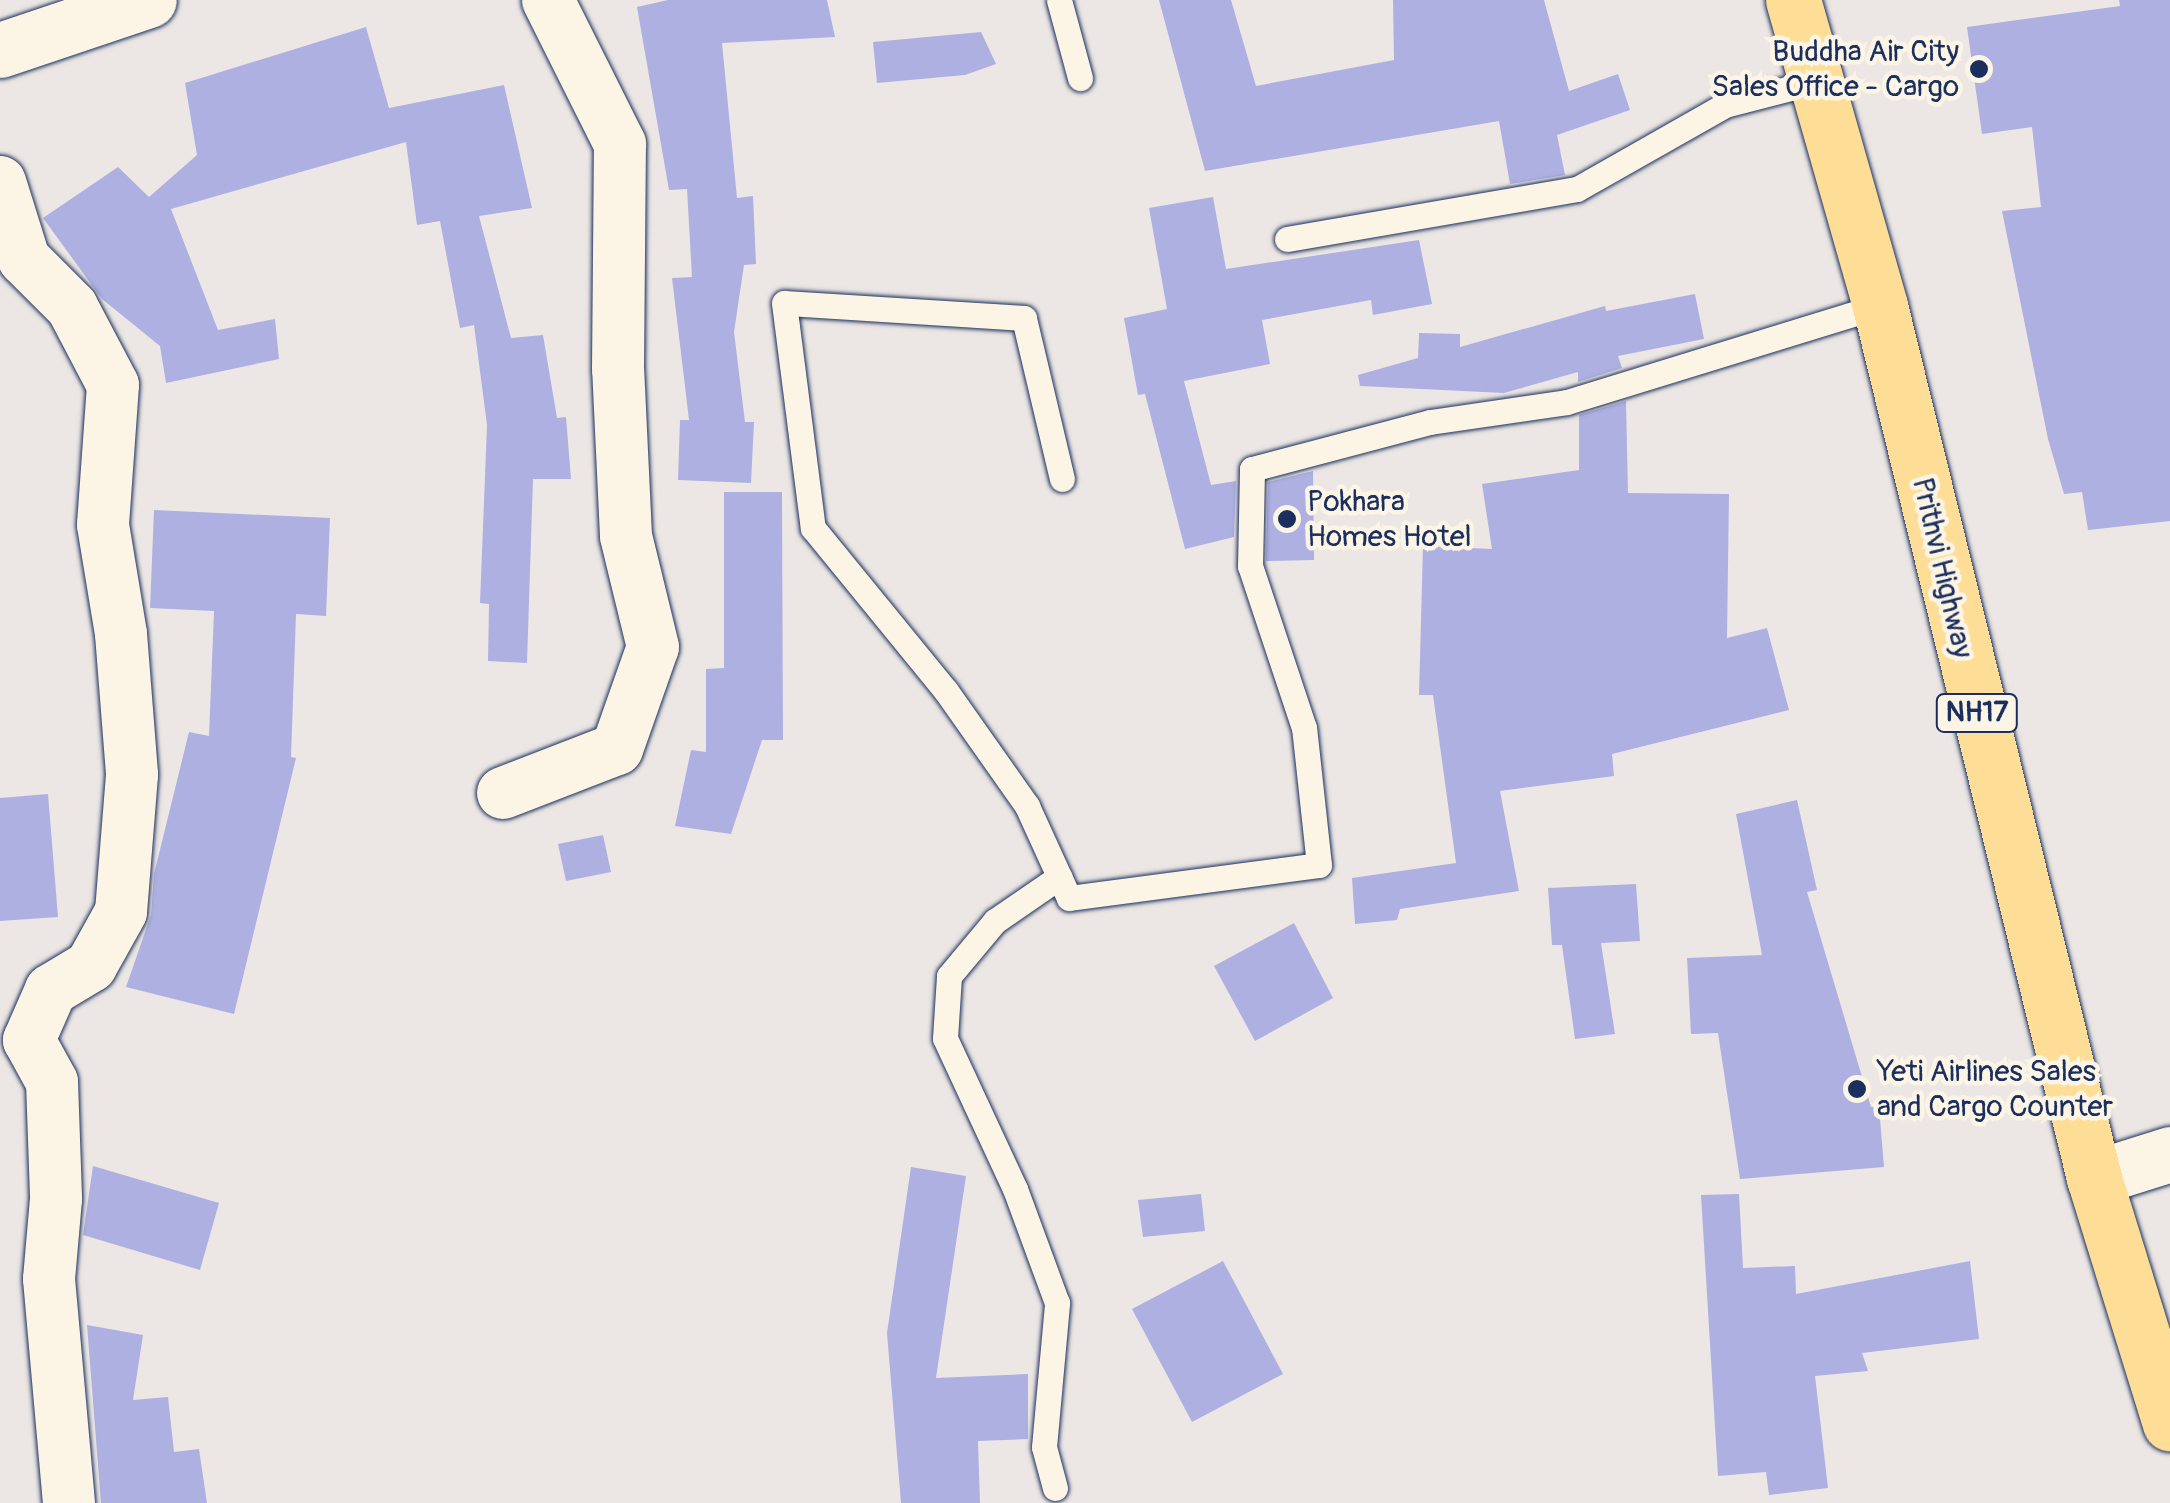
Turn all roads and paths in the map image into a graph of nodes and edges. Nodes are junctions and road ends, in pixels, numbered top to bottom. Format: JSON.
{"nodes":[{"id":1,"x":149,"y":0,"type":"edge"},
{"id":2,"x":548,"y":0,"type":"edge"},
{"id":3,"x":1059,"y":0,"type":"edge"},
{"id":4,"x":1793,"y":0,"type":"edge"},
{"id":5,"x":0,"y":50,"type":"edge"},
{"id":6,"x":1080,"y":78,"type":"dead end"},
{"id":7,"x":1814,"y":82,"type":"junction"},
{"id":8,"x":0,"y":182,"type":"edge"},
{"id":9,"x":1288,"y":239,"type":"dead end"},
{"id":10,"x":1880,"y":306,"type":"junction"},
{"id":11,"x":1062,"y":479,"type":"dead end"},
{"id":12,"x":503,"y":792,"type":"dead end"},
{"id":13,"x":1060,"y":877,"type":"junction"},
{"id":14,"x":2170,"y":1154,"type":"edge"},
{"id":15,"x":2094,"y":1178,"type":"junction"},
{"id":16,"x":2170,"y":1424,"type":"edge"},
{"id":17,"x":1055,"y":1488,"type":"dead end"},
{"id":18,"x":69,"y":1503,"type":"edge"}],
"edges":[{"from":1,"to":5,"type":"main road"},
{"from":2,"to":12,"type":"street"},
{"from":3,"to":6,"type":"lane"},
{"from":4,"to":7,"type":"highway","name":"Prithvi Highway","number":"NH17"},
{"from":7,"to":9,"type":"lane"},
{"from":7,"to":10,"type":"highway","name":"Prithvi Highway","number":"NH17"},
{"from":8,"to":18,"type":"street"},
{"from":10,"to":13,"type":"lane"},
{"from":10,"to":15,"type":"highway","name":"Prithvi Highway","number":"NH17"},
{"from":11,"to":13,"type":"lane"},
{"from":13,"to":17,"type":"lane"},
{"from":14,"to":15,"type":"main road"},
{"from":15,"to":16,"type":"highway","name":"Prithvi Highway","number":"NH17"}]}
